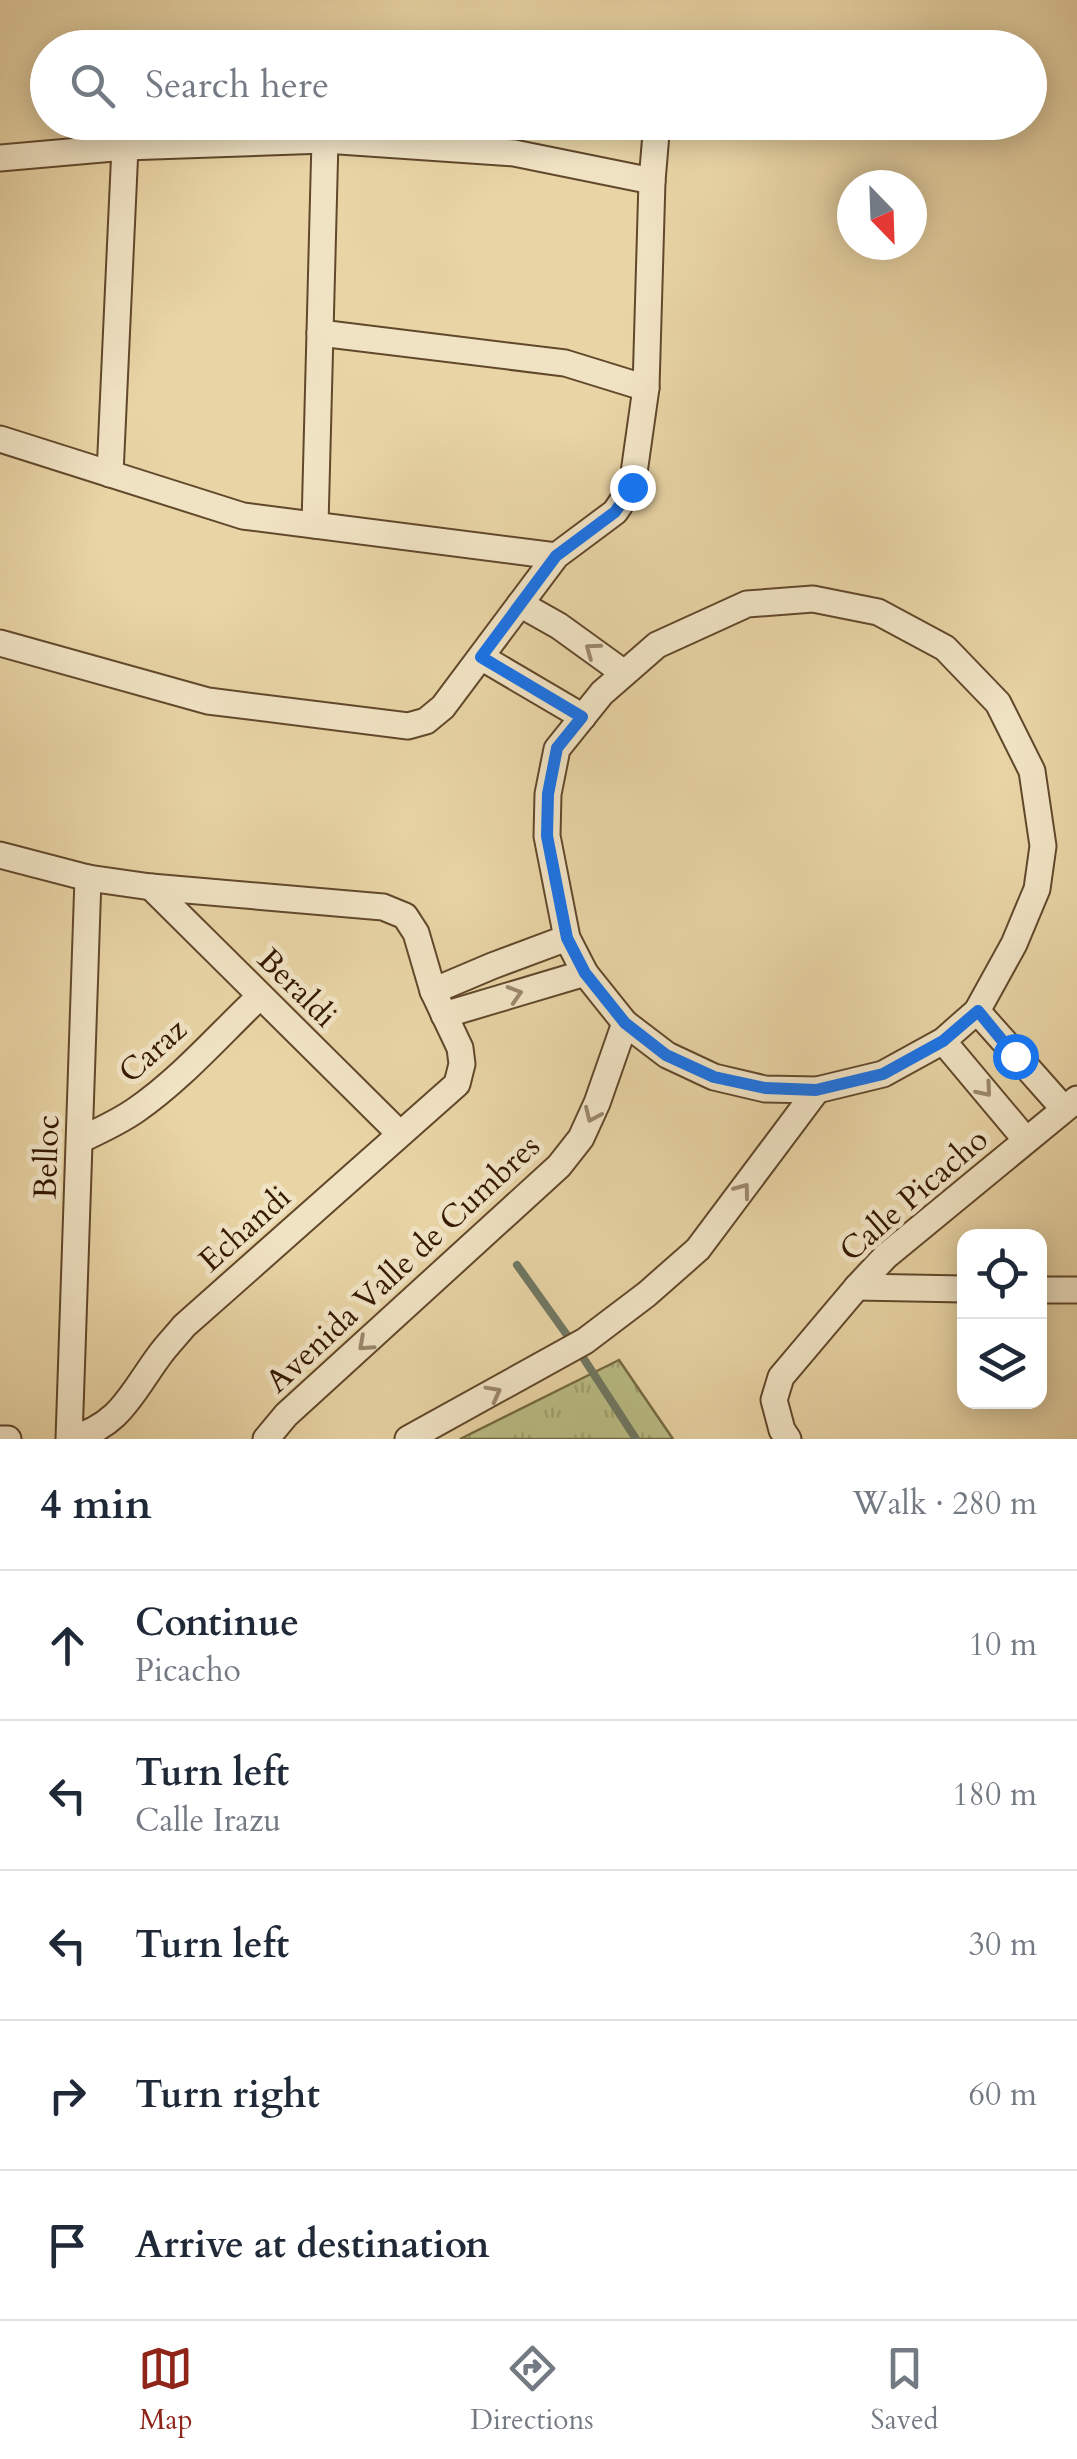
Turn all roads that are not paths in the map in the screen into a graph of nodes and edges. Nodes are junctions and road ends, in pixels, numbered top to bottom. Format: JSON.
{"nodes":[{"id":1,"x":325,"y":140,"type":"junction"},
{"id":2,"x":655,"y":140,"type":"edge"},
{"id":3,"x":125,"y":147,"type":"junction"},
{"id":4,"x":0,"y":158,"type":"edge"},
{"id":5,"x":652,"y":181,"type":"junction"},
{"id":6,"x":320,"y":333,"type":"junction"},
{"id":7,"x":646,"y":388,"type":"junction"},
{"id":8,"x":0,"y":439,"type":"edge"},
{"id":9,"x":110,"y":474,"type":"junction"},
{"id":10,"x":315,"y":526,"type":"junction"},
{"id":11,"x":556,"y":556,"type":"junction"},
{"id":12,"x":520,"y":604,"type":"junction"},
{"id":13,"x":0,"y":644,"type":"edge"},
{"id":14,"x":481,"y":657,"type":"junction"},
{"id":15,"x":624,"y":673,"type":"junction"},
{"id":16,"x":582,"y":717,"type":"junction"},
{"id":17,"x":0,"y":855,"type":"edge"},
{"id":18,"x":88,"y":878,"type":"junction"},
{"id":19,"x":151,"y":887,"type":"junction"},
{"id":20,"x":567,"y":938,"type":"junction"},
{"id":21,"x":585,"y":973,"type":"junction"},
{"id":22,"x":433,"y":991,"type":"junction"},
{"id":23,"x":259,"y":997,"type":"junction"},
{"id":24,"x":978,"y":1011,"type":"junction"},
{"id":25,"x":444,"y":1015,"type":"junction"},
{"id":26,"x":625,"y":1023,"type":"junction"},
{"id":27,"x":943,"y":1041,"type":"junction"},
{"id":28,"x":816,"y":1090,"type":"junction"},
{"id":29,"x":1070,"y":1104,"type":"edge"},
{"id":30,"x":399,"y":1133,"type":"junction"},
{"id":31,"x":80,"y":1140,"type":"junction"},
{"id":32,"x":1026,"y":1140,"type":"junction"},
{"id":33,"x":857,"y":1288,"type":"junction"},
{"id":34,"x":957,"y":1289,"type":"edge"},
{"id":35,"x":1047,"y":1290,"type":"edge"},
{"id":36,"x":1077,"y":1290,"type":"edge"},
{"id":37,"x":0,"y":1438,"type":"edge"},
{"id":38,"x":8,"y":1439,"type":"edge"},
{"id":39,"x":69,"y":1439,"type":"edge"},
{"id":40,"x":266,"y":1439,"type":"edge"},
{"id":41,"x":408,"y":1439,"type":"edge"},
{"id":42,"x":788,"y":1439,"type":"edge"}],
"edges":[{"from":1,"to":3,"type":"street"},
{"from":1,"to":5,"type":"street"},
{"from":1,"to":6,"type":"street"},
{"from":2,"to":5,"type":"street"},
{"from":3,"to":4,"type":"street"},
{"from":3,"to":9,"type":"street"},
{"from":5,"to":7,"type":"street"},
{"from":6,"to":7,"type":"street"},
{"from":6,"to":10,"type":"street"},
{"from":7,"to":11,"type":"street"},
{"from":8,"to":9,"type":"street"},
{"from":9,"to":10,"type":"street"},
{"from":10,"to":11,"type":"street"},
{"from":11,"to":12,"type":"street"},
{"from":12,"to":14,"type":"street"},
{"from":15,"to":12,"type":"street","one_way":true},
{"from":13,"to":14,"type":"street"},
{"from":14,"to":16,"type":"street"},
{"from":15,"to":16,"type":"street"},
{"from":15,"to":24,"type":"street"},
{"from":16,"to":20,"type":"street"},
{"from":17,"to":18,"type":"street"},
{"from":18,"to":19,"type":"street"},
{"from":18,"to":31,"type":"street","name":"Belloc"},
{"from":19,"to":22,"type":"street"},
{"from":19,"to":23,"type":"street","name":"Beraldi"},
{"from":20,"to":21,"type":"street"},
{"from":20,"to":22,"type":"street"},
{"from":25,"to":21,"type":"street","one_way":true},
{"from":21,"to":26,"type":"street"},
{"from":22,"to":25,"type":"street"},
{"from":23,"to":30,"type":"street","name":"Beraldi"},
{"from":23,"to":31,"type":"street","name":"Caraz"},
{"from":24,"to":27,"type":"street"},
{"from":24,"to":29,"type":"street"},
{"from":25,"to":30,"type":"street","name":"Echandi"},
{"from":26,"to":28,"type":"street"},
{"from":26,"to":40,"type":"street","name":"Avenida Valle de Cumbres","one_way":true},
{"from":27,"to":28,"type":"street"},
{"from":27,"to":32,"type":"street","one_way":true},
{"from":41,"to":28,"type":"street","one_way":true},
{"from":29,"to":32,"type":"street","name":"Calle Picacho"},
{"from":30,"to":39,"type":"street","name":"Echandi"},
{"from":31,"to":39,"type":"street","name":"Belloc"},
{"from":32,"to":33,"type":"street","name":"Calle Picacho"},
{"from":33,"to":34,"type":"street"},
{"from":33,"to":42,"type":"street","name":"Calle Picacho"},
{"from":35,"to":36,"type":"street"},
{"from":37,"to":38,"type":"street"}]}
